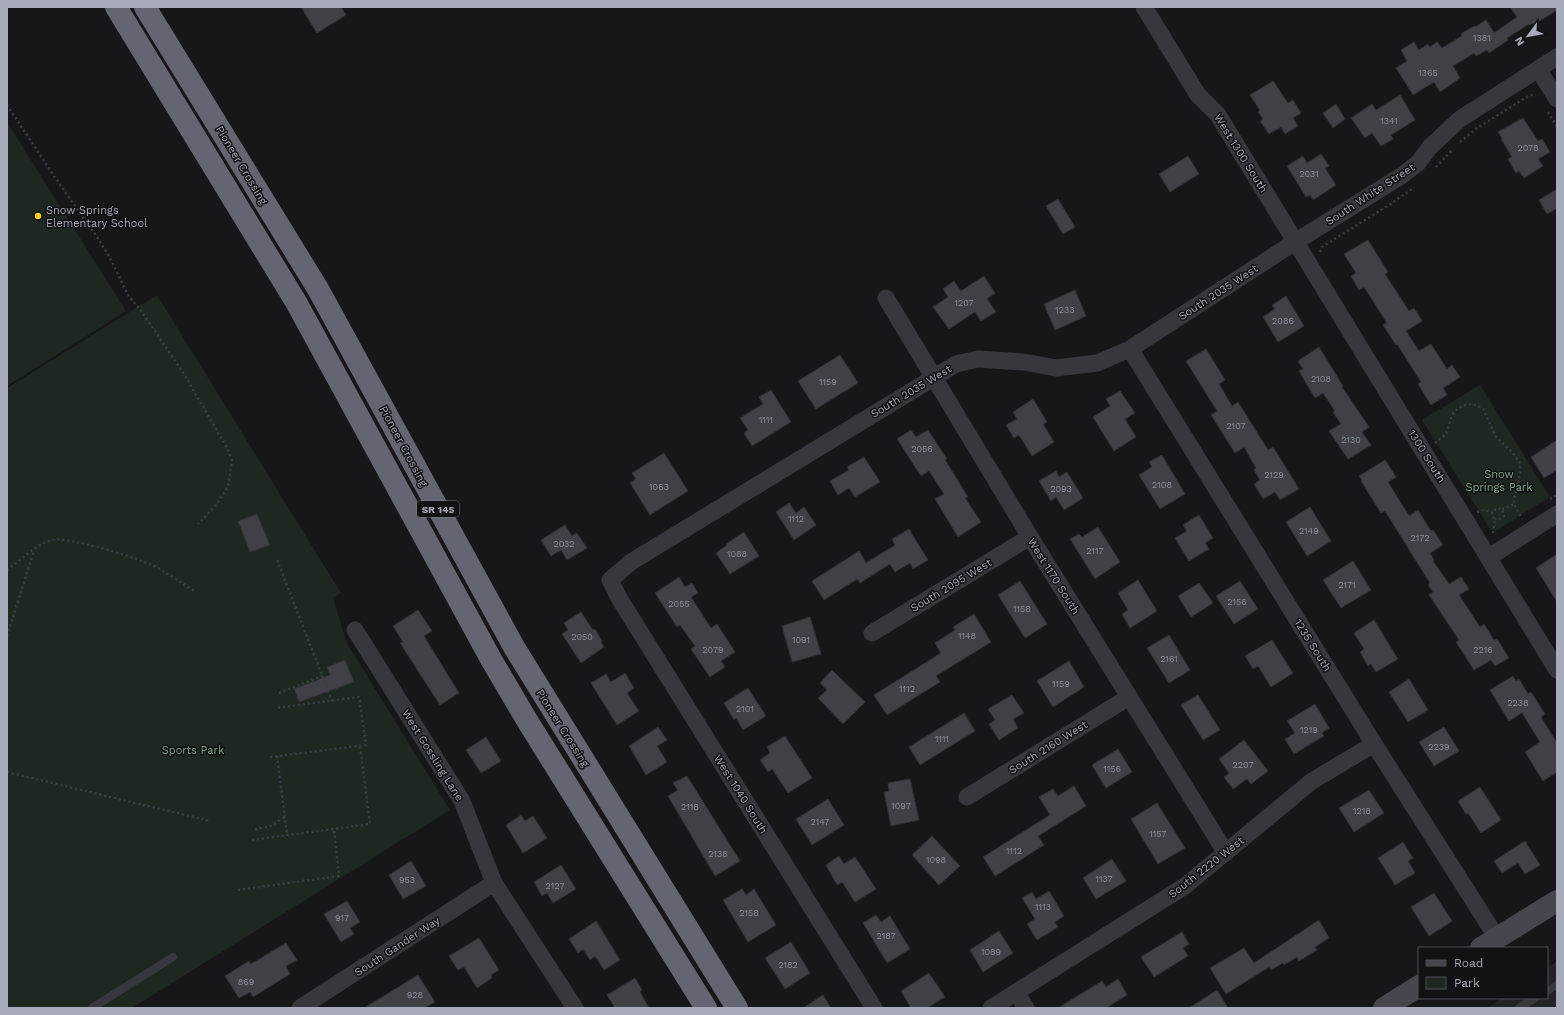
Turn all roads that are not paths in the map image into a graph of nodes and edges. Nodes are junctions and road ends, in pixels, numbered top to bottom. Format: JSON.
{"nodes":[{"id":1,"x":116,"y":7,"type":"edge"},
{"id":2,"x":145,"y":7,"type":"edge"},
{"id":3,"x":1144,"y":7,"type":"edge"},
{"id":4,"x":1557,"y":57,"type":"edge"},
{"id":5,"x":1538,"y":68,"type":"junction"},
{"id":6,"x":1552,"y":105,"type":"edge"},
{"id":7,"x":1295,"y":242,"type":"junction"},
{"id":8,"x":886,"y":298,"type":"dead end"},
{"id":9,"x":1130,"y":349,"type":"junction"},
{"id":10,"x":934,"y":377,"type":"junction"},
{"id":11,"x":1557,"y":514,"type":"edge"},
{"id":12,"x":1030,"y":537,"type":"junction"},
{"id":13,"x":1489,"y":557,"type":"junction"},
{"id":14,"x":610,"y":580,"type":"joint"},
{"id":15,"x":355,"y":630,"type":"dead end"},
{"id":16,"x":872,"y":633,"type":"dead end"},
{"id":17,"x":1557,"y":670,"type":"edge"},
{"id":18,"x":1129,"y":697,"type":"junction"},
{"id":19,"x":1374,"y":744,"type":"junction"},
{"id":20,"x":967,"y":797,"type":"dead end"},
{"id":21,"x":1226,"y":853,"type":"junction"},
{"id":22,"x":494,"y":883,"type":"junction"},
{"id":23,"x":1557,"y":901,"type":"edge"},
{"id":24,"x":1489,"y":943,"type":"edge"},
{"id":25,"x":173,"y":957,"type":"dead end"},
{"id":26,"x":1557,"y":985,"type":"edge"},
{"id":27,"x":1418,"y":987,"type":"edge"},
{"id":28,"x":1548,"y":990,"type":"edge"},
{"id":29,"x":1016,"y":992,"type":"junction"},
{"id":30,"x":1533,"y":999,"type":"edge"},
{"id":31,"x":92,"y":1008,"type":"edge"},
{"id":32,"x":300,"y":1008,"type":"edge"},
{"id":33,"x":575,"y":1008,"type":"edge"},
{"id":34,"x":706,"y":1008,"type":"edge"},
{"id":35,"x":737,"y":1008,"type":"edge"},
{"id":36,"x":874,"y":1008,"type":"edge"},
{"id":37,"x":991,"y":1008,"type":"edge"},
{"id":38,"x":1026,"y":1008,"type":"edge"},
{"id":39,"x":1384,"y":1008,"type":"edge"},
{"id":40,"x":1519,"y":1008,"type":"edge"}],
"edges":[{"from":1,"to":34,"type":"highway","number":"SR 145"},
{"from":2,"to":35,"type":"highway","name":"Pioneer Crossing","number":"SR 145"},
{"from":3,"to":7,"type":"street","name":"West 1300 South"},
{"from":4,"to":5,"type":"street","name":"South White Street"},
{"from":5,"to":6,"type":"street"},
{"from":5,"to":7,"type":"street","name":"South White Street"},
{"from":7,"to":9,"type":"street","name":"South 2035 West"},
{"from":7,"to":13,"type":"street","name":"1300 South"},
{"from":8,"to":10,"type":"street","name":"West 1170 South"},
{"from":9,"to":10,"type":"street","name":"South 2035 West"},
{"from":9,"to":19,"type":"street","name":"1235 South"},
{"from":10,"to":12,"type":"street","name":"West 1170 South"},
{"from":10,"to":14,"type":"street","name":"South 2035 West"},
{"from":11,"to":13,"type":"street"},
{"from":12,"to":16,"type":"street","name":"South 2095 West"},
{"from":12,"to":18,"type":"street","name":"West 1170 South"},
{"from":13,"to":17,"type":"street","name":"1300 South"},
{"from":14,"to":36,"type":"street","name":"West 1040 South"},
{"from":15,"to":22,"type":"street","name":"West Gossling Lane"},
{"from":18,"to":20,"type":"street","name":"South 2160 West"},
{"from":18,"to":21,"type":"street","name":"West 1170 South"},
{"from":19,"to":21,"type":"street","name":"South 2220 West"},
{"from":19,"to":24,"type":"street","name":"1235 South"},
{"from":21,"to":29,"type":"street","name":"South 2220 West"},
{"from":22,"to":32,"type":"street","name":"South Gander Way"},
{"from":22,"to":33,"type":"street","name":"West Gossling Lane"},
{"from":23,"to":24,"type":"main road"},
{"from":25,"to":31,"type":"lane"},
{"from":26,"to":28,"type":"lane"},
{"from":27,"to":39,"type":"main road"},
{"from":29,"to":37,"type":"street","name":"South 2220 West"},
{"from":29,"to":38,"type":"street"},
{"from":30,"to":40,"type":"lane"}]}
